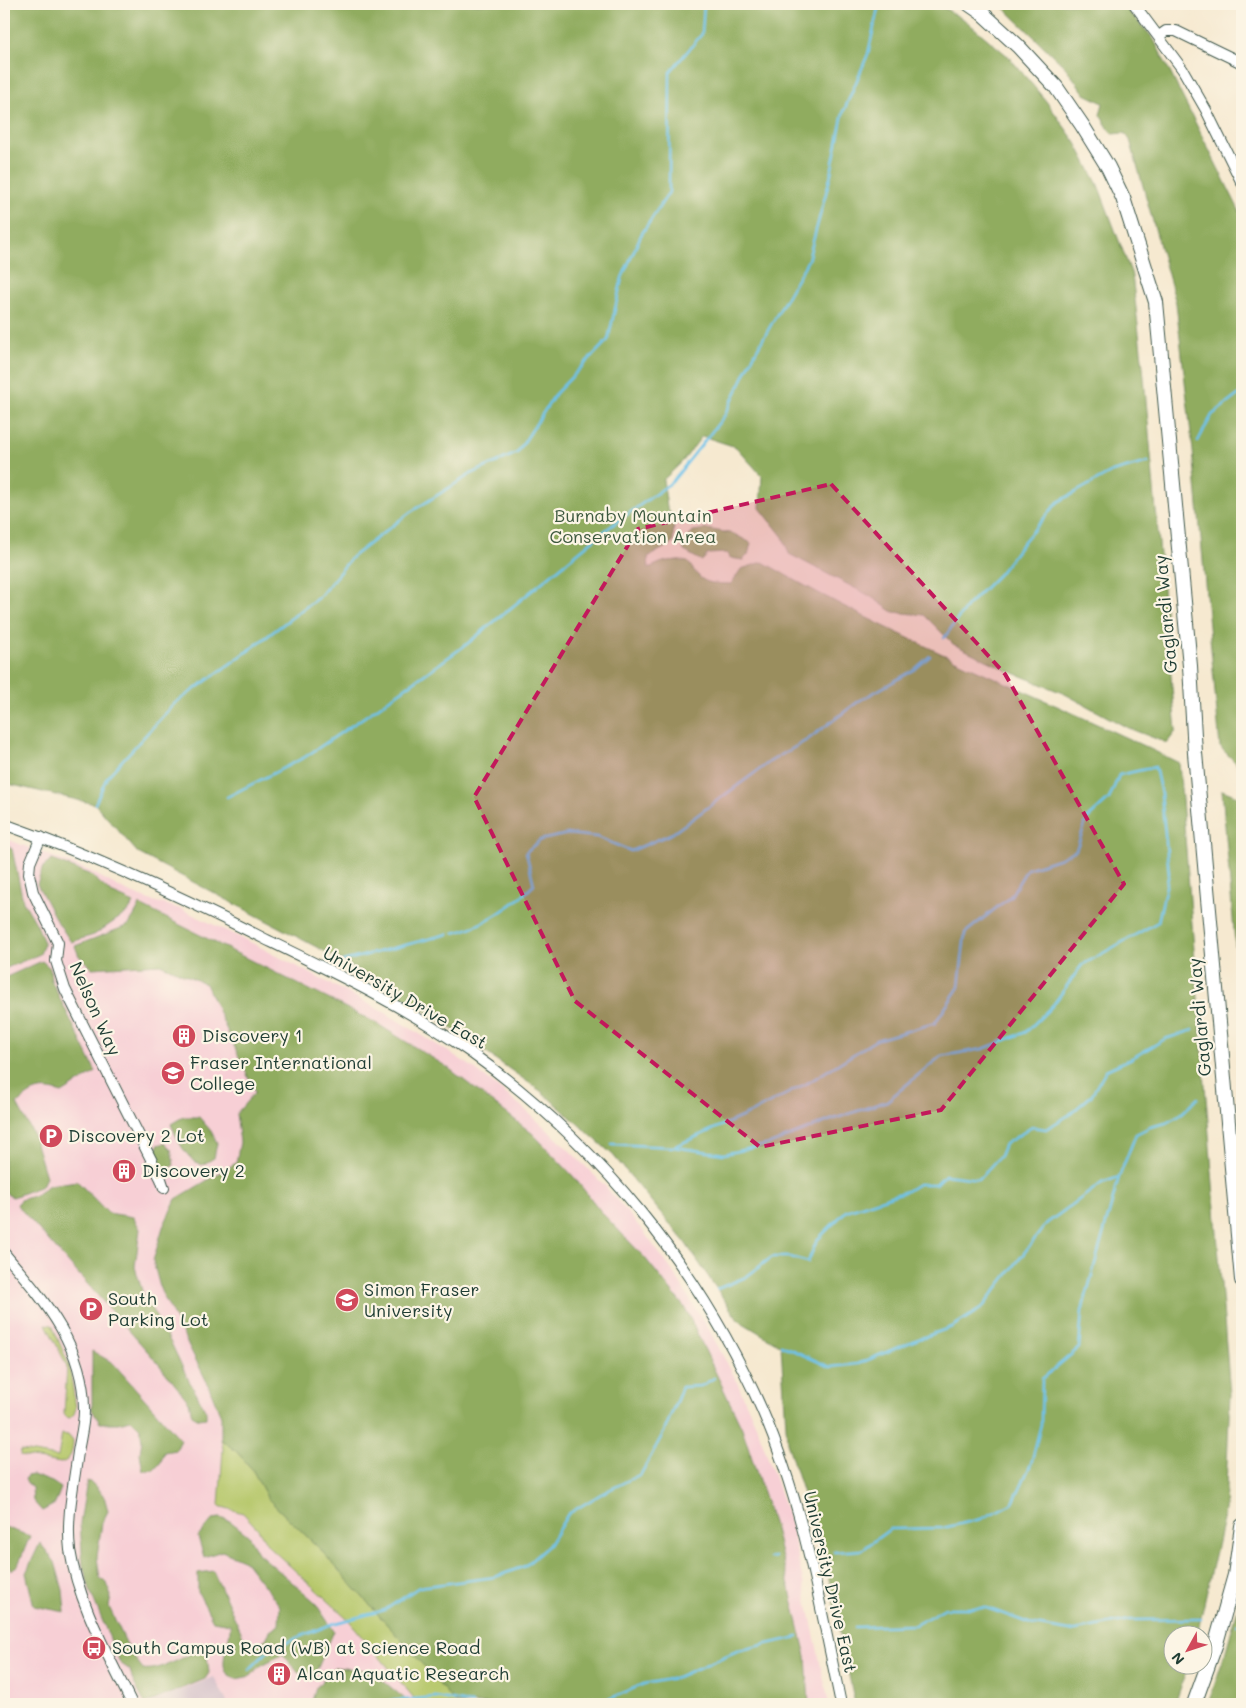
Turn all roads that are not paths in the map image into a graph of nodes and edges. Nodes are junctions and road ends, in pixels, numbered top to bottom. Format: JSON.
{"nodes":[{"id":1,"x":970,"y":4,"type":"edge"},
{"id":2,"x":1134,"y":4,"type":"edge"},
{"id":3,"x":1159,"y":36,"type":"junction"},
{"id":4,"x":1242,"y":63,"type":"edge"},
{"id":5,"x":1242,"y":183,"type":"edge"},
{"id":6,"x":4,"y":824,"type":"edge"},
{"id":7,"x":41,"y":837,"type":"junction"},
{"id":8,"x":164,"y":1188,"type":"dead end"},
{"id":9,"x":4,"y":1252,"type":"edge"},
{"id":10,"x":1242,"y":1280,"type":"edge"},
{"id":11,"x":1242,"y":1526,"type":"edge"},
{"id":12,"x":132,"y":1704,"type":"edge"},
{"id":13,"x":841,"y":1704,"type":"edge"},
{"id":14,"x":1194,"y":1704,"type":"edge"}],
"edges":[{"from":1,"to":10,"type":"main road","name":"Gaglardi Way"},
{"from":2,"to":3,"type":"street"},
{"from":3,"to":4,"type":"street"},
{"from":3,"to":5,"type":"street"},
{"from":6,"to":7,"type":"street","name":"University Drive East"},
{"from":7,"to":8,"type":"street","name":"Nelson Way"},
{"from":7,"to":13,"type":"street","name":"University Drive East"},
{"from":9,"to":12,"type":"street"},
{"from":11,"to":14,"type":"main road"}]}
